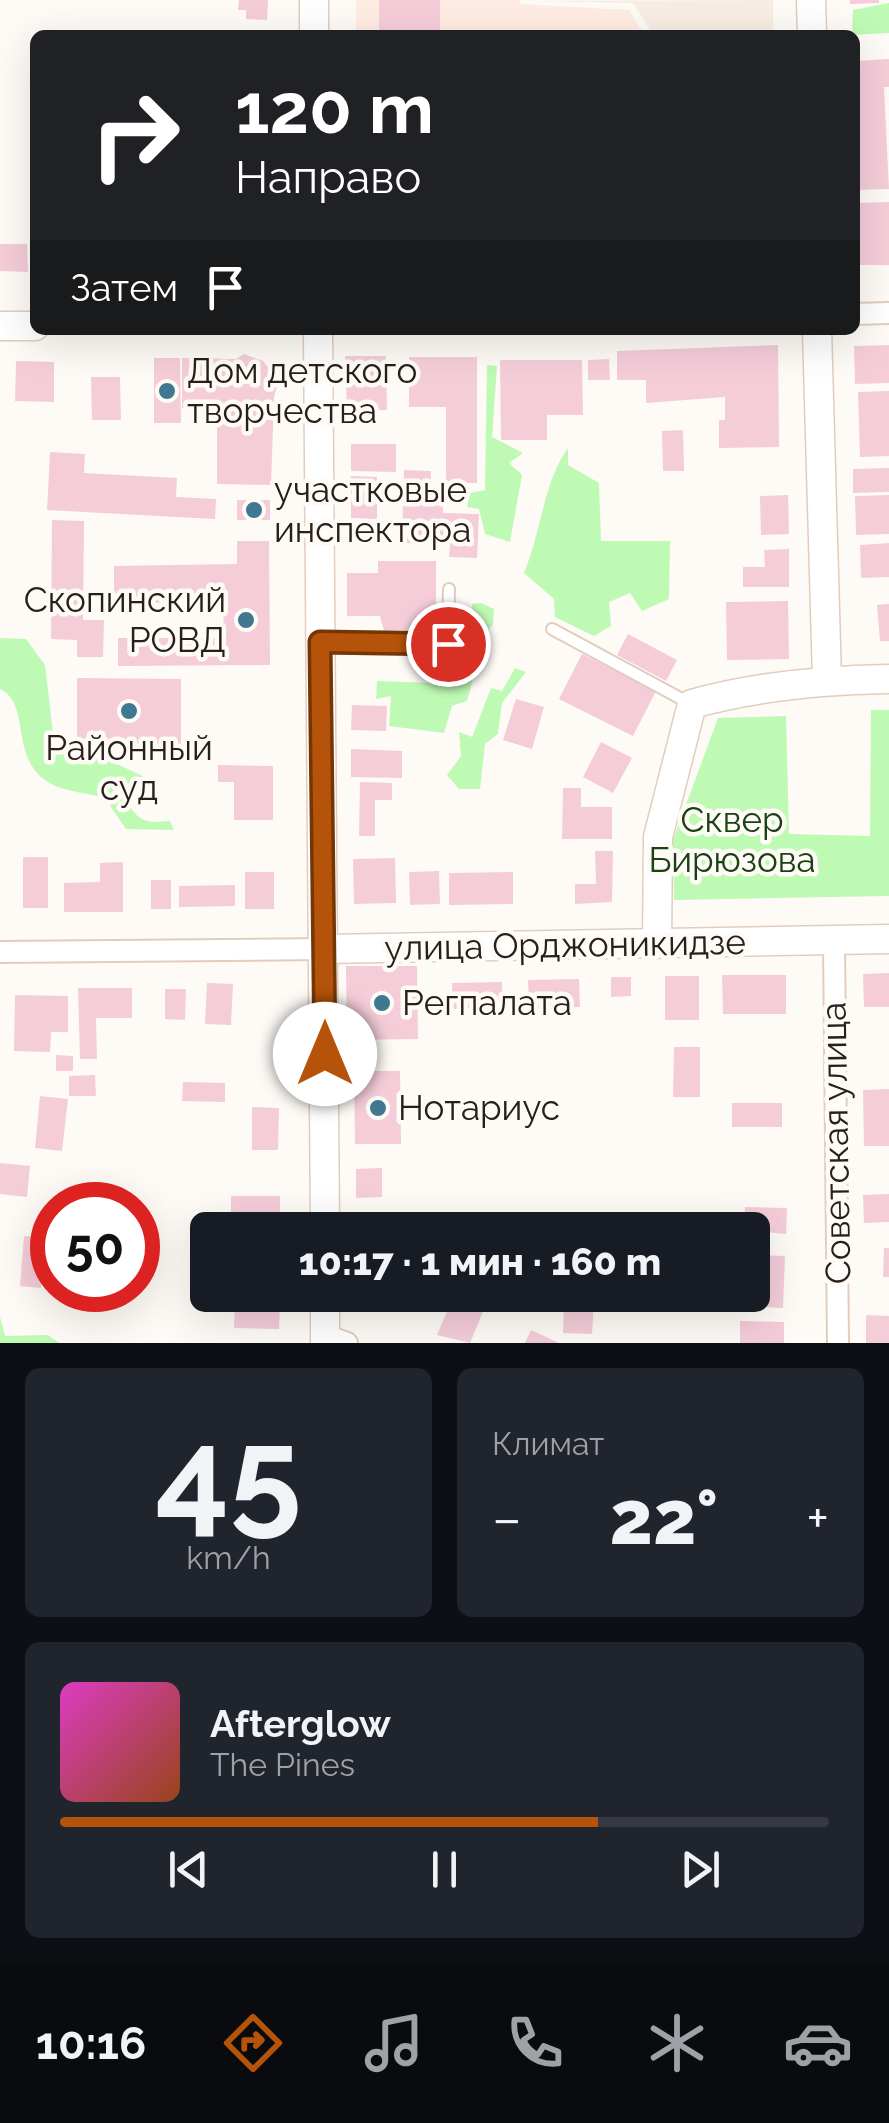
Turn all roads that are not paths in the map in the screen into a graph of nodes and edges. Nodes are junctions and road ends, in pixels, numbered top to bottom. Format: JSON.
{"nodes":[{"id":1,"x":314,"y":0,"type":"edge"},
{"id":2,"x":811,"y":0,"type":"edge"},
{"id":3,"x":314,"y":30,"type":"edge"},
{"id":4,"x":812,"y":30,"type":"edge"},
{"id":5,"x":860,"y":314,"type":"edge"},
{"id":6,"x":889,"y":314,"type":"edge"},
{"id":7,"x":0,"y":326,"type":"edge"},
{"id":8,"x":30,"y":326,"type":"edge"},
{"id":9,"x":318,"y":335,"type":"edge"},
{"id":10,"x":816,"y":335,"type":"edge"},
{"id":11,"x":449,"y":589,"type":"dead end"},
{"id":12,"x":552,"y":629,"type":"dead end"},
{"id":13,"x":320,"y":642,"type":"junction"},
{"id":14,"x":827,"y":680,"type":"junction"},
{"id":15,"x":889,"y":680,"type":"edge"},
{"id":16,"x":692,"y":704,"type":"junction"},
{"id":17,"x":889,"y":939,"type":"edge"},
{"id":18,"x":834,"y":942,"type":"junction"},
{"id":19,"x":657,"y":944,"type":"junction"},
{"id":20,"x":325,"y":949,"type":"junction"},
{"id":21,"x":0,"y":952,"type":"edge"},
{"id":22,"x":325,"y":1212,"type":"edge"},
{"id":23,"x":328,"y":1312,"type":"edge"},
{"id":24,"x":332,"y":1340,"type":"edge"},
{"id":25,"x":838,"y":1343,"type":"edge"}],
"edges":[{"from":1,"to":3,"type":"street"},
{"from":2,"to":4,"type":"street"},
{"from":5,"to":6,"type":"street"},
{"from":7,"to":8,"type":"street"},
{"from":9,"to":13,"type":"street"},
{"from":10,"to":14,"type":"street"},
{"from":11,"to":13,"type":"lane"},
{"from":12,"to":16,"type":"lane"},
{"from":13,"to":20,"type":"street"},
{"from":14,"to":15,"type":"street"},
{"from":14,"to":16,"type":"street"},
{"from":16,"to":19,"type":"street"},
{"from":17,"to":18,"type":"street","name":"улица Орджоникидзе"},
{"from":18,"to":19,"type":"street","name":"улица Орджоникидзе"},
{"from":18,"to":25,"type":"street","name":"Советская улица"},
{"from":19,"to":20,"type":"street","name":"улица Орджоникидзе"},
{"from":20,"to":21,"type":"street","name":"улица Орджоникидзе"},
{"from":20,"to":22,"type":"street"},
{"from":23,"to":24,"type":"street"}]}
